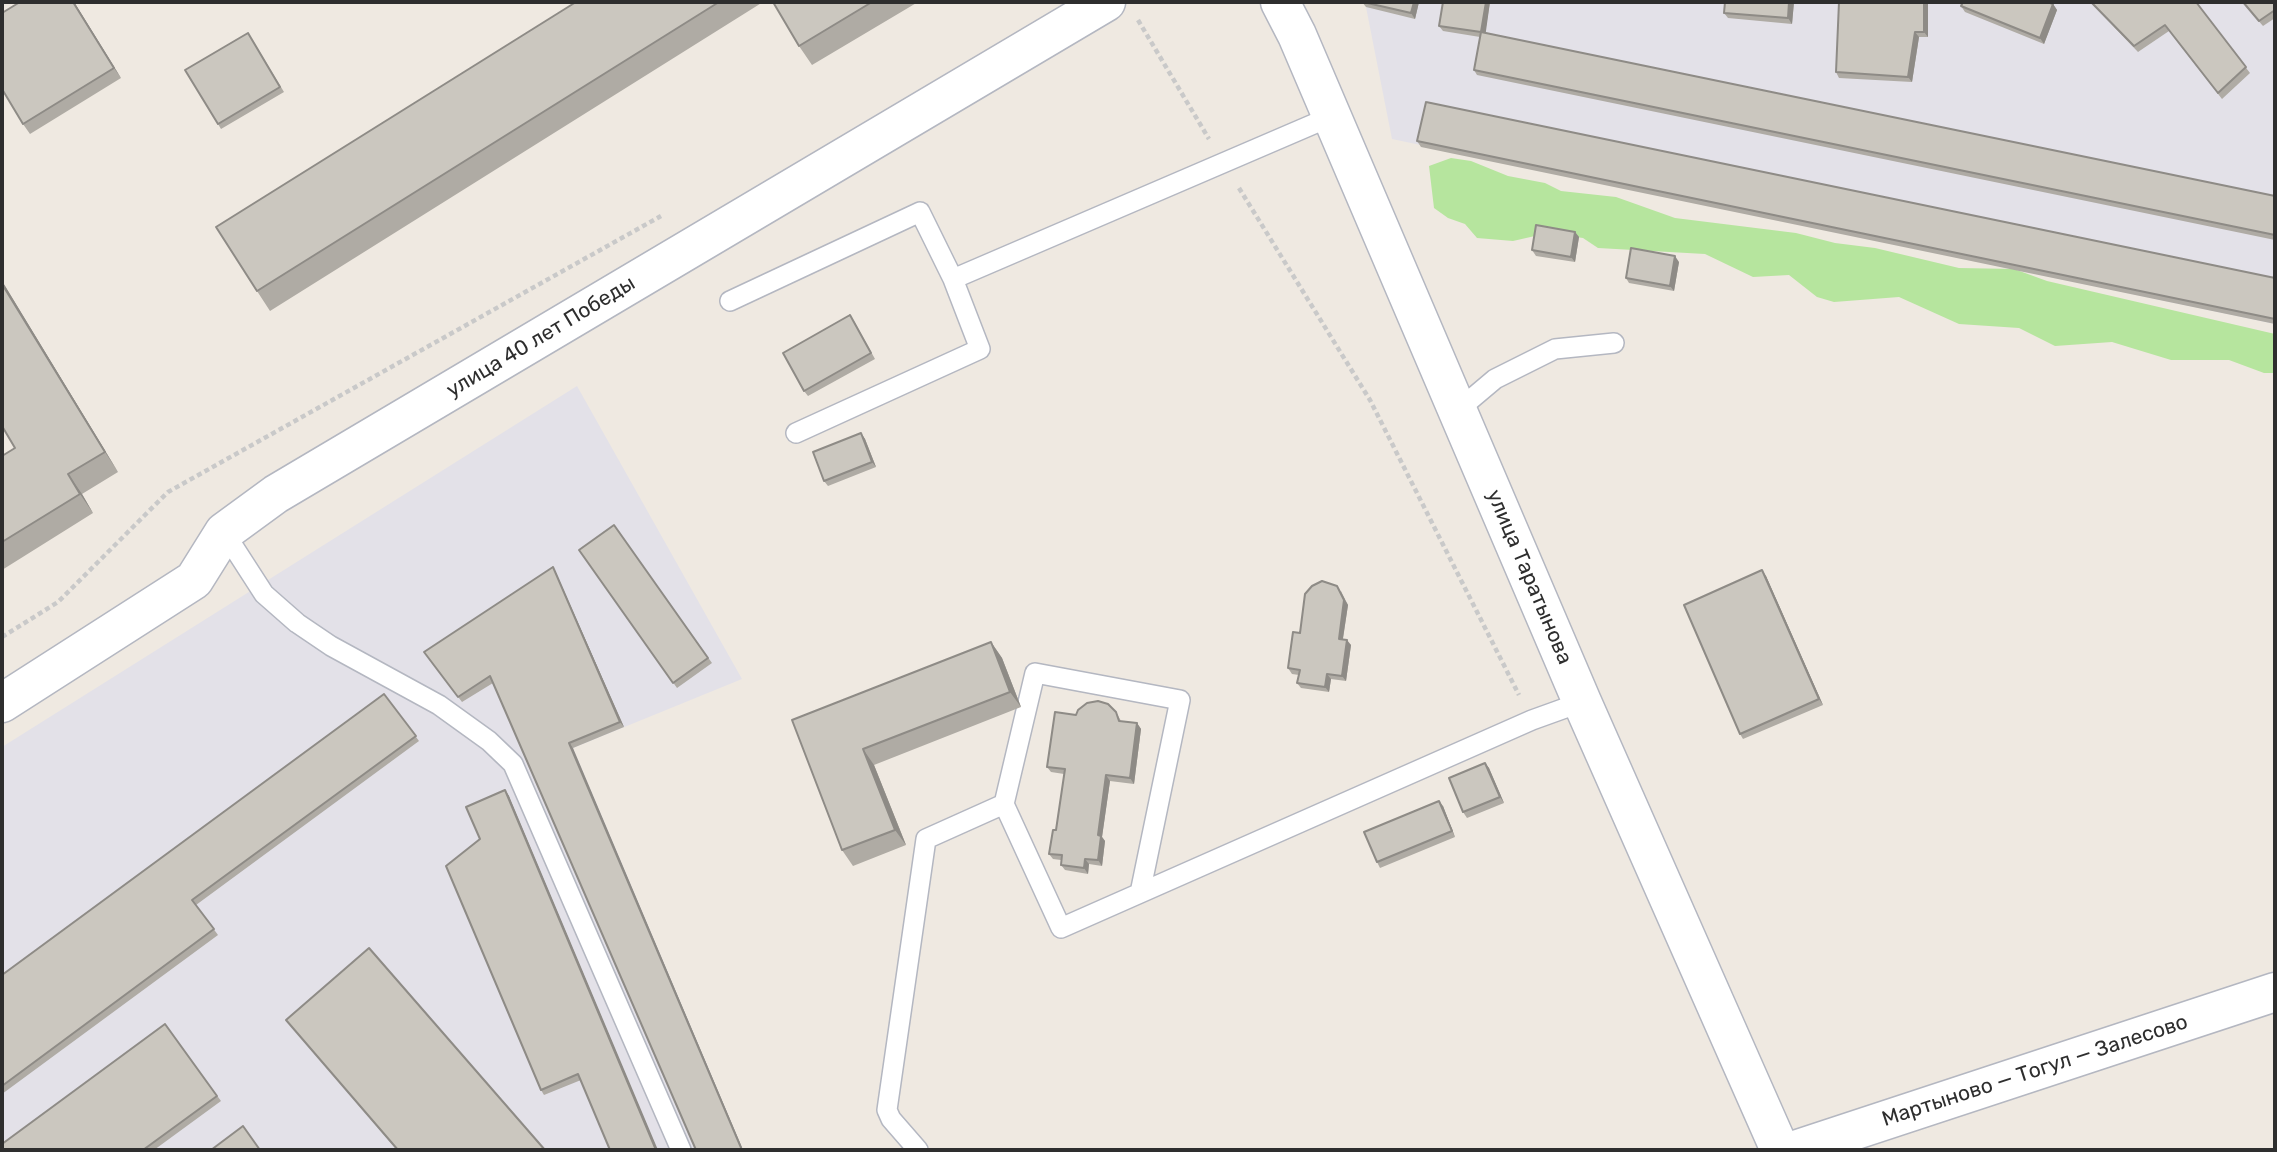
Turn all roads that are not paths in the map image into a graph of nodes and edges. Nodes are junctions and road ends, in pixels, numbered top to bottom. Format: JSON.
{"nodes":[{"id":1,"x":1280,"y":2,"type":"edge"},
{"id":2,"x":1120,"y":8,"type":"edge"},
{"id":3,"x":1330,"y":117,"type":"junction"},
{"id":4,"x":953,"y":279,"type":"junction"},
{"id":5,"x":730,"y":301,"type":"dead end"},
{"id":6,"x":1614,"y":343,"type":"dead end"},
{"id":7,"x":1457,"y":411,"type":"junction"},
{"id":8,"x":796,"y":433,"type":"dead end"},
{"id":9,"x":224,"y":531,"type":"junction"},
{"id":10,"x":1582,"y":702,"type":"junction"},
{"id":11,"x":2,"y":703,"type":"edge"},
{"id":12,"x":1004,"y":804,"type":"junction"},
{"id":13,"x":1140,"y":893,"type":"junction"},
{"id":14,"x":2275,"y":992,"type":"edge"},
{"id":15,"x":681,"y":1150,"type":"edge"},
{"id":16,"x":918,"y":1150,"type":"edge"},
{"id":17,"x":1780,"y":1150,"type":"edge"},
{"id":18,"x":1795,"y":1150,"type":"edge"}],
"edges":[{"from":1,"to":3,"type":"street","name":"улица Таратынова"},
{"from":2,"to":9,"type":"street","name":"улица 40 лет Победы"},
{"from":3,"to":4,"type":"lane"},
{"from":3,"to":7,"type":"street","name":"улица Таратынова"},
{"from":4,"to":5,"type":"lane"},
{"from":4,"to":8,"type":"lane"},
{"from":6,"to":7,"type":"lane"},
{"from":7,"to":10,"type":"street","name":"улица Таратынова"},
{"from":9,"to":11,"type":"street","name":"улица 40 лет Победы"},
{"from":9,"to":15,"type":"lane"},
{"from":10,"to":13,"type":"lane"},
{"from":10,"to":17,"type":"street","name":"улица Таратынова"},
{"from":12,"to":13,"type":"lane"},
{"from":12,"to":13,"type":"lane"},
{"from":12,"to":16,"type":"lane"},
{"from":14,"to":18,"type":"street","name":"Мартыново — Тогул — Залесово"}]}
